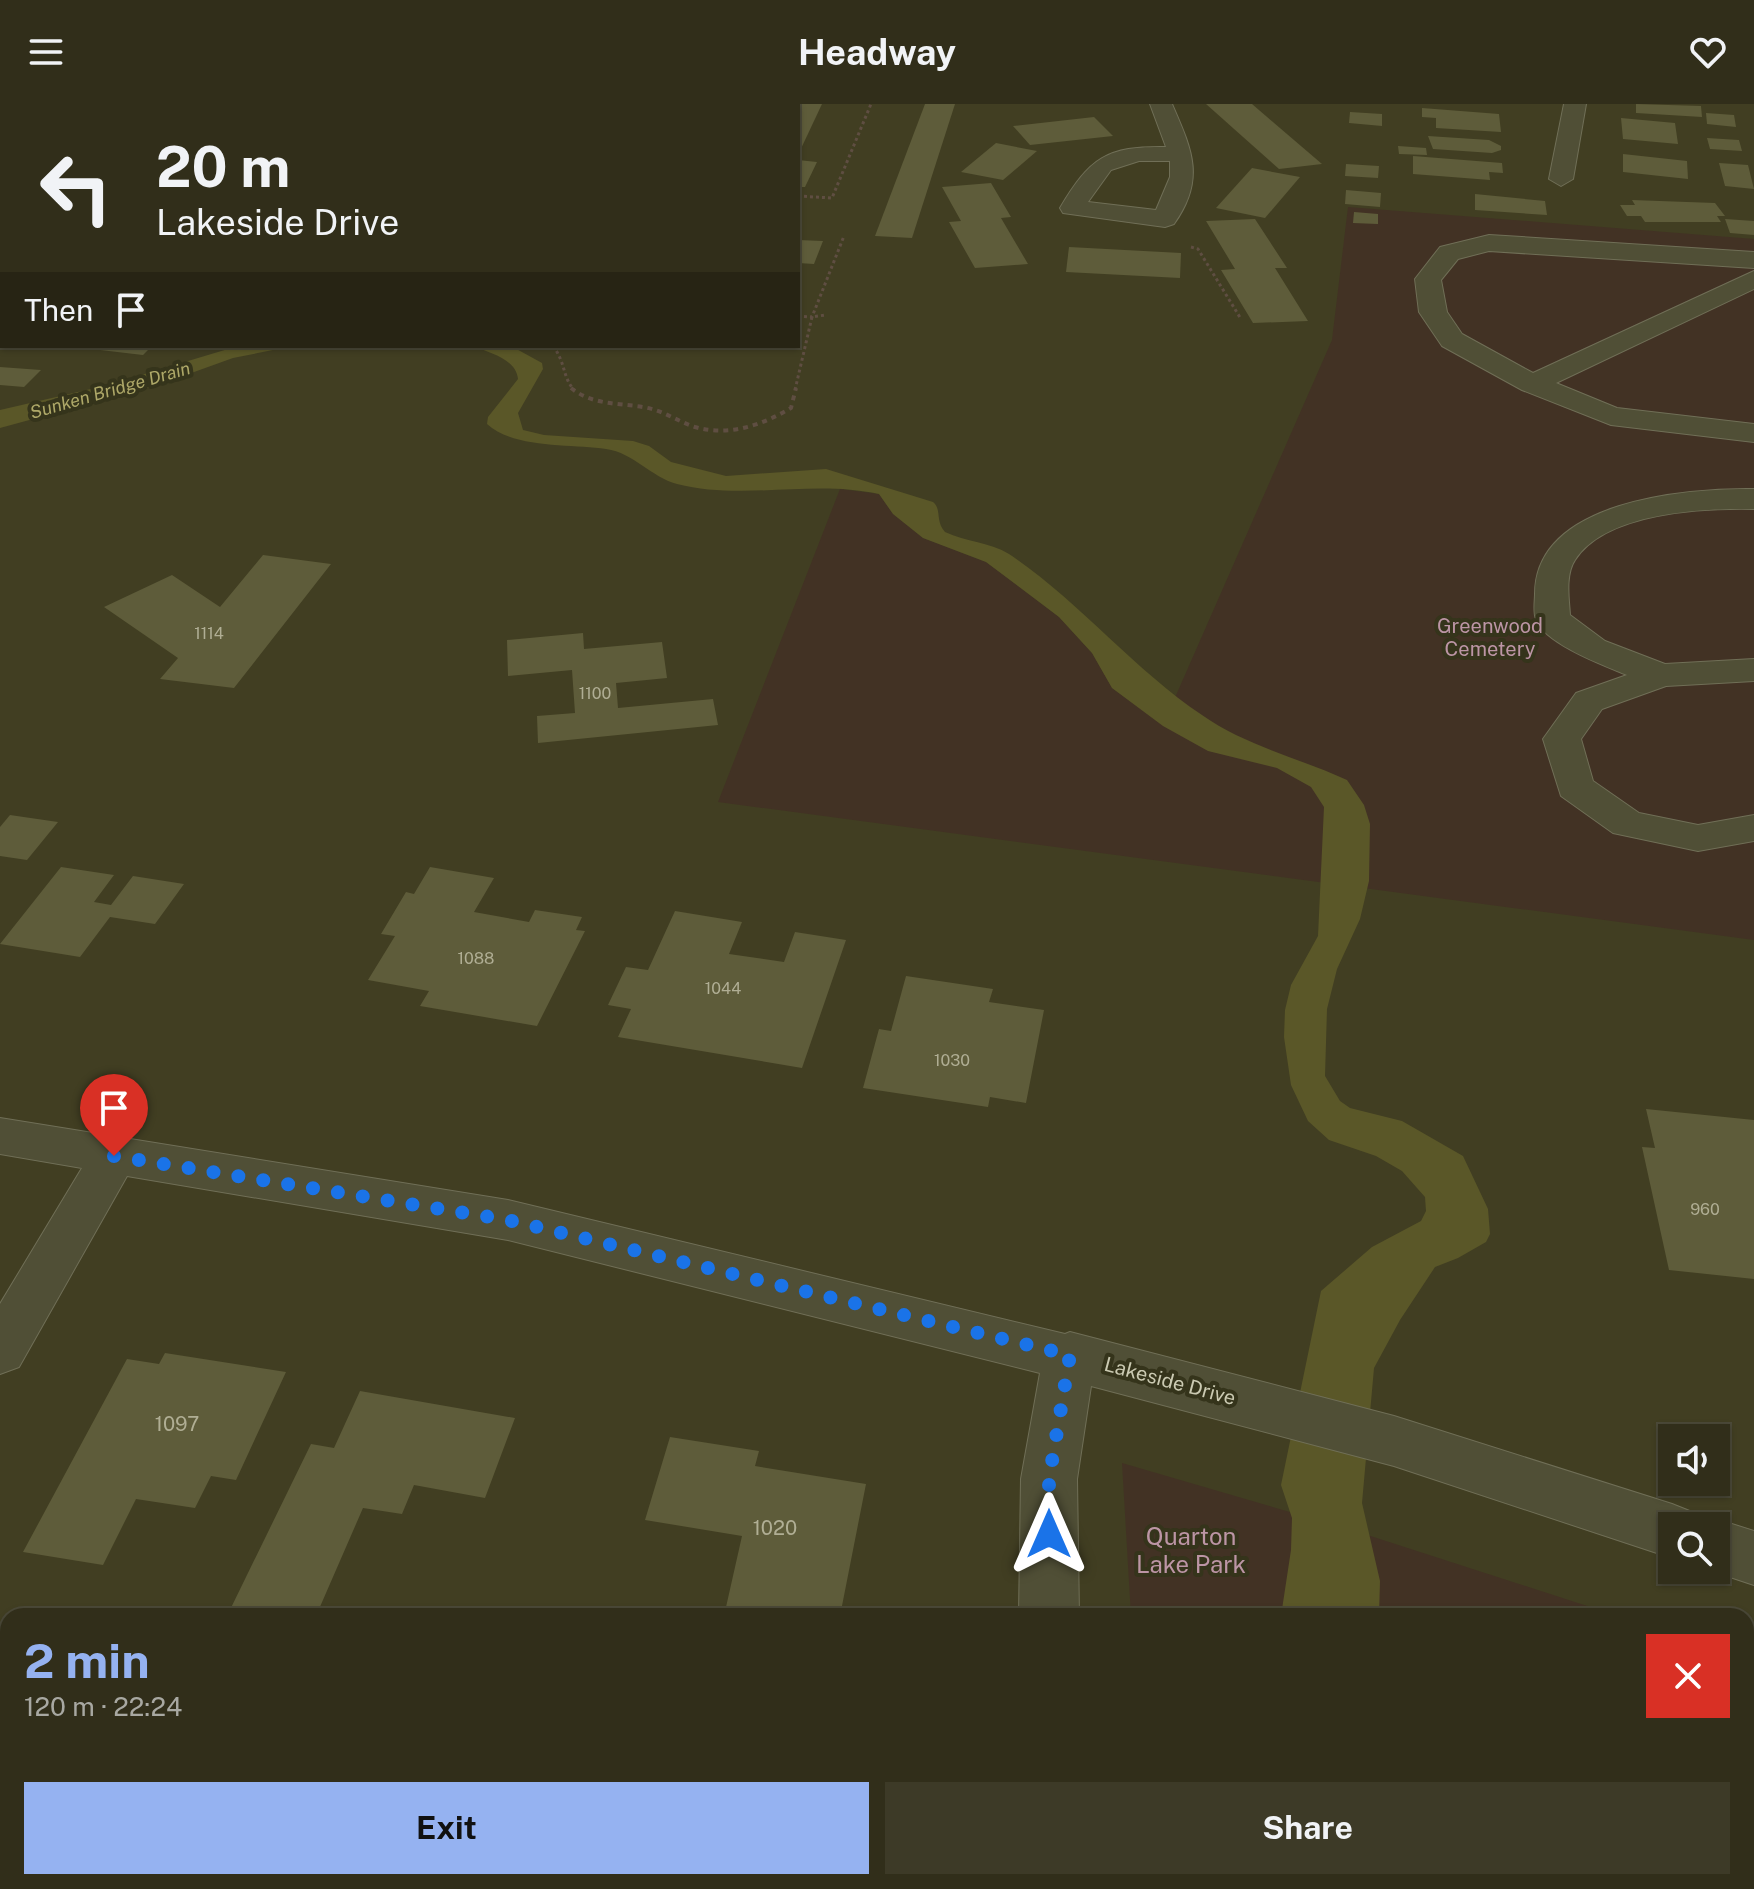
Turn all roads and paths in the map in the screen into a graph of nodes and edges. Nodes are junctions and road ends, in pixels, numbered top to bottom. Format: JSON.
{"nodes":[{"id":1,"x":871,"y":104,"type":"edge"},
{"id":2,"x":1161,"y":104,"type":"edge"},
{"id":3,"x":1575,"y":104,"type":"edge"},
{"id":4,"x":1179,"y":154,"type":"dead end"},
{"id":5,"x":1561,"y":179,"type":"dead end"},
{"id":6,"x":800,"y":196,"type":"edge"},
{"id":7,"x":844,"y":236,"type":"dead end"},
{"id":8,"x":1186,"y":246,"type":"dead end"},
{"id":9,"x":1754,"y":260,"type":"edge"},
{"id":10,"x":1754,"y":279,"type":"edge"},
{"id":11,"x":825,"y":315,"type":"dead end"},
{"id":12,"x":800,"y":316,"type":"edge"},
{"id":13,"x":812,"y":317,"type":"junction"},
{"id":14,"x":1241,"y":319,"type":"dead end"},
{"id":15,"x":554,"y":348,"type":"edge"},
{"id":16,"x":1532,"y":384,"type":"junction"},
{"id":17,"x":1754,"y":433,"type":"edge"},
{"id":18,"x":1754,"y":499,"type":"edge"},
{"id":19,"x":1754,"y":670,"type":"edge"},
{"id":20,"x":1661,"y":675,"type":"junction"},
{"id":21,"x":1754,"y":828,"type":"edge"},
{"id":22,"x":0,"y":1136,"type":"edge"},
{"id":23,"x":114,"y":1156,"type":"junction"},
{"id":24,"x":0,"y":1351,"type":"edge"},
{"id":25,"x":1070,"y":1355,"type":"junction"},
{"id":26,"x":1658,"y":1526,"type":"edge"},
{"id":27,"x":1730,"y":1550,"type":"edge"},
{"id":28,"x":1754,"y":1558,"type":"edge"},
{"id":29,"x":1049,"y":1608,"type":"edge"}],
"edges":[{"from":1,"to":6,"type":"path"},
{"from":2,"to":4,"type":"street"},
{"from":3,"to":5,"type":"street"},
{"from":7,"to":13,"type":"path"},
{"from":8,"to":14,"type":"path"},
{"from":9,"to":16,"type":"street"},
{"from":10,"to":16,"type":"street"},
{"from":11,"to":13,"type":"path"},
{"from":12,"to":13,"type":"path"},
{"from":13,"to":15,"type":"path"},
{"from":16,"to":17,"type":"street"},
{"from":18,"to":20,"type":"street"},
{"from":19,"to":20,"type":"street"},
{"from":20,"to":21,"type":"street"},
{"from":22,"to":23,"type":"street","name":"Lakeside Drive"},
{"from":23,"to":24,"type":"street"},
{"from":23,"to":25,"type":"street","name":"Lakeside Drive"},
{"from":25,"to":26,"type":"street","name":"Lakeside Drive"},
{"from":25,"to":29,"type":"street"},
{"from":27,"to":28,"type":"street"}]}
